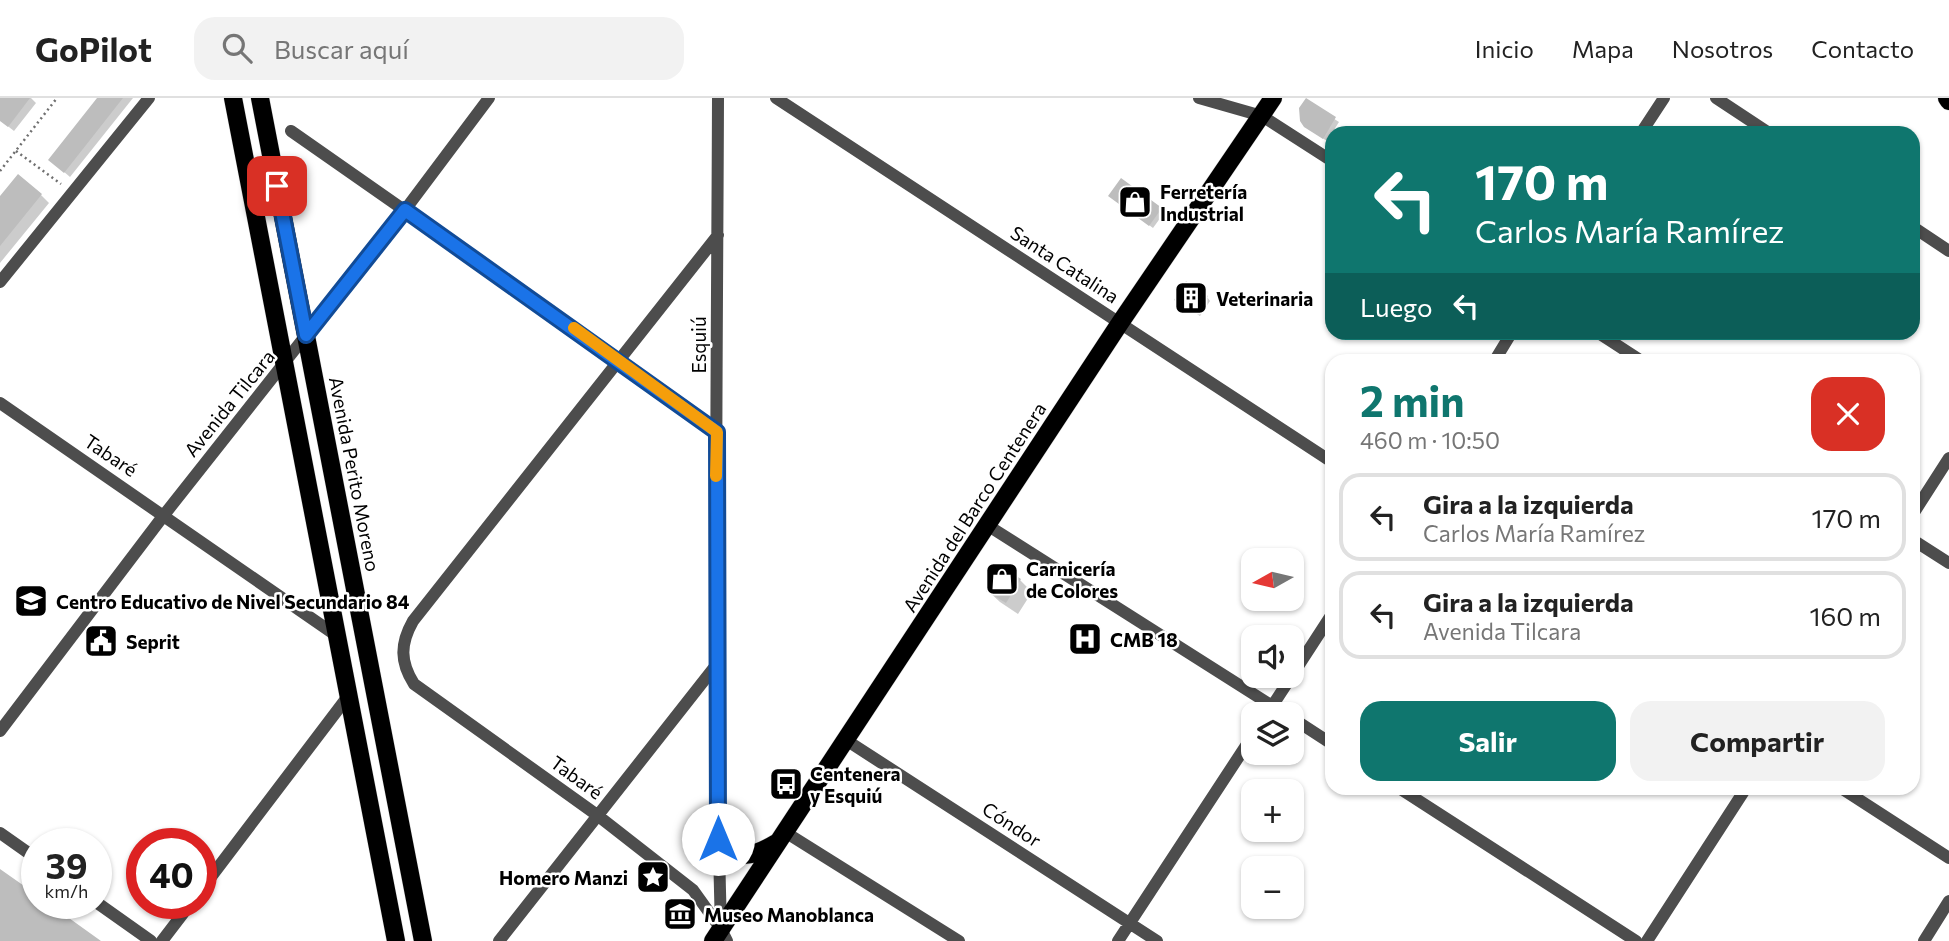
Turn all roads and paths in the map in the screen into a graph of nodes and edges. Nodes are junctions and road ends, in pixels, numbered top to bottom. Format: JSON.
{"nodes":[{"id":1,"x":57,"y":98,"type":"edge"},
{"id":2,"x":149,"y":98,"type":"edge"},
{"id":3,"x":233,"y":98,"type":"edge"},
{"id":4,"x":260,"y":98,"type":"edge"},
{"id":5,"x":489,"y":98,"type":"edge"},
{"id":6,"x":718,"y":98,"type":"edge"},
{"id":7,"x":776,"y":98,"type":"edge"},
{"id":8,"x":1199,"y":98,"type":"edge"},
{"id":9,"x":1273,"y":98,"type":"edge"},
{"id":10,"x":1664,"y":98,"type":"edge"},
{"id":11,"x":1716,"y":98,"type":"edge"},
{"id":12,"x":1262,"y":116,"type":"junction"},
{"id":13,"x":1646,"y":126,"type":"edge"},
{"id":14,"x":1758,"y":126,"type":"edge"},
{"id":15,"x":291,"y":131,"type":"dead end"},
{"id":16,"x":16,"y":151,"type":"junction"},
{"id":17,"x":1325,"y":156,"type":"edge"},
{"id":18,"x":0,"y":171,"type":"edge"},
{"id":19,"x":72,"y":192,"type":"junction"},
{"id":20,"x":405,"y":210,"type":"junction"},
{"id":21,"x":1920,"y":232,"type":"edge"},
{"id":22,"x":718,"y":235,"type":"junction"},
{"id":23,"x":1949,"y":251,"type":"edge"},
{"id":24,"x":0,"y":282,"type":"edge"},
{"id":25,"x":1119,"y":323,"type":"junction"},
{"id":26,"x":306,"y":335,"type":"junction"},
{"id":27,"x":1609,"y":340,"type":"edge"},
{"id":28,"x":1631,"y":354,"type":"edge"},
{"id":29,"x":620,"y":361,"type":"junction"},
{"id":30,"x":284,"y":365,"type":"junction"},
{"id":31,"x":0,"y":403,"type":"edge"},
{"id":32,"x":717,"y":432,"type":"junction"},
{"id":33,"x":1325,"y":457,"type":"edge"},
{"id":34,"x":1949,"y":458,"type":"edge"},
{"id":35,"x":1920,"y":503,"type":"edge"},
{"id":36,"x":164,"y":515,"type":"junction"},
{"id":37,"x":987,"y":525,"type":"junction"},
{"id":38,"x":1920,"y":544,"type":"edge"},
{"id":39,"x":1949,"y":563,"type":"edge"},
{"id":40,"x":1325,"y":625,"type":"edge"},
{"id":41,"x":337,"y":636,"type":"junction"},
{"id":42,"x":717,"y":663,"type":"junction"},
{"id":43,"x":349,"y":695,"type":"junction"},
{"id":44,"x":1258,"y":702,"type":"edge"},
{"id":45,"x":1275,"y":702,"type":"edge"},
{"id":46,"x":1304,"y":726,"type":"edge"},
{"id":47,"x":0,"y":731,"type":"edge"},
{"id":48,"x":1325,"y":739,"type":"edge"},
{"id":49,"x":846,"y":740,"type":"junction"},
{"id":50,"x":1241,"y":753,"type":"edge"},
{"id":51,"x":1410,"y":795,"type":"edge"},
{"id":52,"x":1741,"y":795,"type":"edge"},
{"id":53,"x":1852,"y":795,"type":"edge"},
{"id":54,"x":597,"y":815,"type":"junction"},
{"id":55,"x":0,"y":833,"type":"edge"},
{"id":56,"x":781,"y":837,"type":"junction"},
{"id":57,"x":718,"y":839,"type":"junction"},
{"id":58,"x":21,"y":848,"type":"edge"},
{"id":59,"x":1949,"y":858,"type":"edge"},
{"id":60,"x":217,"y":869,"type":"edge"},
{"id":61,"x":1949,"y":901,"type":"edge"},
{"id":62,"x":112,"y":913,"type":"edge"},
{"id":63,"x":179,"y":919,"type":"edge"},
{"id":64,"x":1130,"y":923,"type":"junction"},
{"id":65,"x":720,"y":937,"type":"edge"},
{"id":66,"x":151,"y":941,"type":"edge"},
{"id":67,"x":162,"y":941,"type":"edge"},
{"id":68,"x":396,"y":941,"type":"edge"},
{"id":69,"x":423,"y":941,"type":"edge"},
{"id":70,"x":499,"y":941,"type":"edge"},
{"id":71,"x":959,"y":941,"type":"edge"},
{"id":72,"x":1118,"y":941,"type":"edge"},
{"id":73,"x":1157,"y":941,"type":"edge"},
{"id":74,"x":1636,"y":941,"type":"edge"},
{"id":75,"x":1647,"y":941,"type":"edge"},
{"id":76,"x":1924,"y":941,"type":"edge"}],
"edges":[{"from":1,"to":16,"type":"path"},
{"from":2,"to":19,"type":"street"},
{"from":3,"to":30,"type":"main road"},
{"from":4,"to":26,"type":"main road","name":"Avenida Perito Moreno"},
{"from":5,"to":20,"type":"street","name":"Avenida Tilcara"},
{"from":6,"to":22,"type":"street","name":"Esquiú"},
{"from":7,"to":25,"type":"street","name":"Santa Catalina"},
{"from":8,"to":12,"type":"street"},
{"from":9,"to":12,"type":"main road","name":"Avenida del Barco Centenera"},
{"from":10,"to":13,"type":"street"},
{"from":11,"to":14,"type":"street"},
{"from":12,"to":17,"type":"street"},
{"from":12,"to":25,"type":"main road","name":"Avenida del Barco Centenera"},
{"from":15,"to":20,"type":"street"},
{"from":16,"to":18,"type":"path"},
{"from":16,"to":19,"type":"path"},
{"from":19,"to":24,"type":"street"},
{"from":20,"to":26,"type":"street","name":"Avenida Tilcara"},
{"from":20,"to":29,"type":"street"},
{"from":21,"to":23,"type":"street"},
{"from":22,"to":29,"type":"street"},
{"from":22,"to":32,"type":"street","name":"Esquiú"},
{"from":25,"to":33,"type":"street","name":"Santa Catalina"},
{"from":25,"to":37,"type":"main road","name":"Avenida del Barco Centenera"},
{"from":26,"to":30,"type":"street","name":"Avenida Tilcara"},
{"from":26,"to":69,"type":"main road","name":"Avenida Perito Moreno"},
{"from":27,"to":28,"type":"street"},
{"from":29,"to":32,"type":"street"},
{"from":29,"to":54,"type":"street","name":"Tabaré"},
{"from":30,"to":36,"type":"street","name":"Avenida Tilcara"},
{"from":30,"to":41,"type":"main road"},
{"from":31,"to":36,"type":"street","name":"Tabaré"},
{"from":32,"to":42,"type":"street","name":"Esquiú"},
{"from":34,"to":35,"type":"street"},
{"from":36,"to":41,"type":"street","name":"Tabaré"},
{"from":36,"to":47,"type":"street","name":"Avenida Tilcara"},
{"from":37,"to":44,"type":"street"},
{"from":37,"to":49,"type":"main road","name":"Avenida del Barco Centenera"},
{"from":38,"to":39,"type":"street"},
{"from":40,"to":45,"type":"street"},
{"from":41,"to":43,"type":"main road"},
{"from":42,"to":54,"type":"street"},
{"from":42,"to":57,"type":"street","name":"Esquiú"},
{"from":43,"to":60,"type":"street"},
{"from":43,"to":68,"type":"main road"},
{"from":46,"to":48,"type":"street"},
{"from":49,"to":56,"type":"main road","name":"Avenida del Barco Centenera"},
{"from":49,"to":64,"type":"street","name":"Cóndor"},
{"from":50,"to":64,"type":"street"},
{"from":51,"to":74,"type":"street"},
{"from":52,"to":75,"type":"street"},
{"from":53,"to":59,"type":"street"},
{"from":54,"to":65,"type":"street","name":"Tabaré"},
{"from":54,"to":70,"type":"street"},
{"from":55,"to":58,"type":"street"},
{"from":56,"to":57,"type":"main road"},
{"from":56,"to":65,"type":"main road","name":"Avenida del Barco Centenera"},
{"from":56,"to":71,"type":"street"},
{"from":57,"to":65,"type":"street","name":"Esquiú"},
{"from":61,"to":76,"type":"street"},
{"from":62,"to":66,"type":"street"},
{"from":63,"to":67,"type":"street"},
{"from":64,"to":72,"type":"street"},
{"from":64,"to":73,"type":"street","name":"Cóndor"}]}
